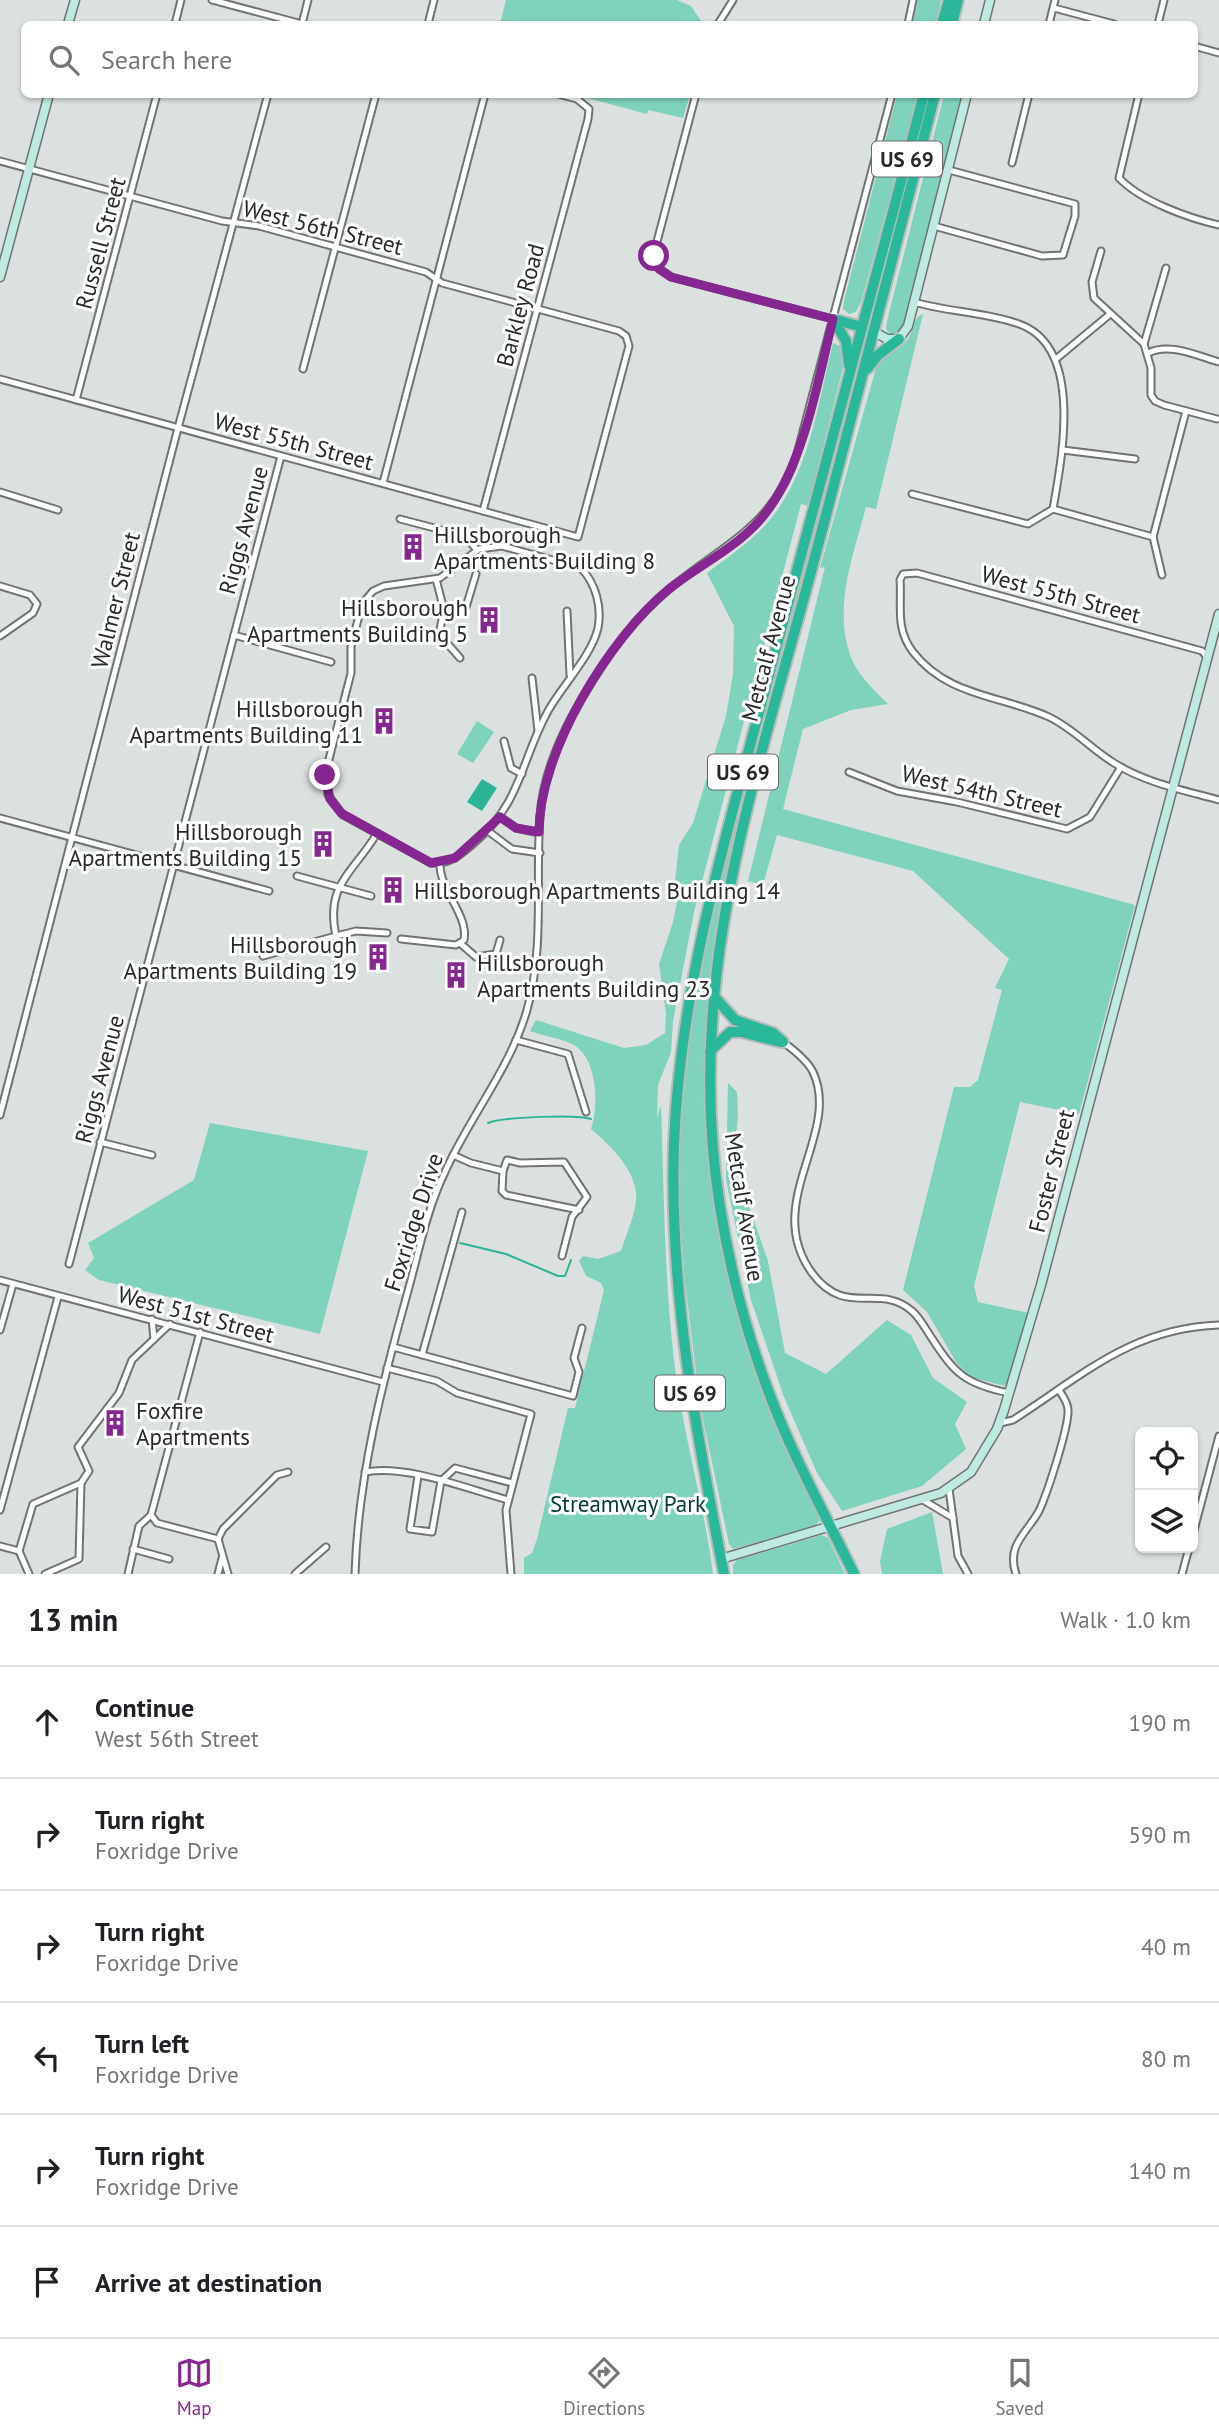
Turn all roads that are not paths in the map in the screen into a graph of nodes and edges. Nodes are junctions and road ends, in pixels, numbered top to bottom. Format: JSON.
{"nodes":[{"id":1,"x":75,"y":0,"type":"edge"},
{"id":2,"x":181,"y":0,"type":"edge"},
{"id":3,"x":212,"y":0,"type":"edge"},
{"id":4,"x":308,"y":0,"type":"edge"},
{"id":5,"x":434,"y":0,"type":"edge"},
{"id":6,"x":733,"y":0,"type":"edge"},
{"id":7,"x":913,"y":0,"type":"edge"},
{"id":8,"x":949,"y":0,"type":"edge"},
{"id":9,"x":958,"y":0,"type":"edge"},
{"id":10,"x":990,"y":0,"type":"edge"},
{"id":11,"x":1055,"y":0,"type":"edge"},
{"id":12,"x":1164,"y":0,"type":"edge"},
{"id":13,"x":1054,"y":8,"type":"junction"},
{"id":14,"x":69,"y":21,"type":"edge"},
{"id":15,"x":175,"y":21,"type":"edge"},
{"id":16,"x":280,"y":21,"type":"edge"},
{"id":17,"x":303,"y":21,"type":"edge"},
{"id":18,"x":429,"y":21,"type":"edge"},
{"id":19,"x":720,"y":21,"type":"edge"},
{"id":20,"x":909,"y":21,"type":"edge"},
{"id":21,"x":943,"y":21,"type":"edge"},
{"id":22,"x":953,"y":21,"type":"edge"},
{"id":23,"x":985,"y":21,"type":"edge"},
{"id":24,"x":1050,"y":21,"type":"edge"},
{"id":25,"x":1103,"y":21,"type":"edge"},
{"id":26,"x":1159,"y":21,"type":"edge"},
{"id":27,"x":1198,"y":47,"type":"edge"},
{"id":28,"x":1219,"y":53,"type":"edge"},
{"id":29,"x":48,"y":98,"type":"edge"},
{"id":30,"x":156,"y":98,"type":"edge"},
{"id":31,"x":267,"y":98,"type":"edge"},
{"id":32,"x":375,"y":98,"type":"edge"},
{"id":33,"x":484,"y":98,"type":"edge"},
{"id":34,"x":573,"y":98,"type":"edge"},
{"id":35,"x":695,"y":98,"type":"edge"},
{"id":36,"x":891,"y":98,"type":"edge"},
{"id":37,"x":923,"y":98,"type":"edge"},
{"id":38,"x":934,"y":98,"type":"edge"},
{"id":39,"x":966,"y":98,"type":"edge"},
{"id":40,"x":1029,"y":98,"type":"edge"},
{"id":41,"x":1138,"y":98,"type":"edge"},
{"id":42,"x":0,"y":161,"type":"edge"},
{"id":43,"x":1012,"y":163,"type":"dead end"},
{"id":44,"x":30,"y":168,"type":"junction"},
{"id":45,"x":948,"y":170,"type":"junction"},
{"id":46,"x":130,"y":197,"type":"junction"},
{"id":47,"x":234,"y":222,"type":"junction"},
{"id":48,"x":890,"y":224,"type":"junction"},
{"id":49,"x":1219,"y":225,"type":"edge"},
{"id":50,"x":934,"y":226,"type":"junction"},
{"id":51,"x":334,"y":246,"type":"junction"},
{"id":52,"x":1101,"y":251,"type":"dead end"},
{"id":53,"x":1166,"y":268,"type":"dead end"},
{"id":54,"x":0,"y":277,"type":"edge"},
{"id":55,"x":436,"y":278,"type":"junction"},
{"id":56,"x":914,"y":302,"type":"junction"},
{"id":57,"x":537,"y":309,"type":"junction"},
{"id":58,"x":1110,"y":315,"type":"junction"},
{"id":59,"x":833,"y":319,"type":"junction"},
{"id":60,"x":862,"y":327,"type":"junction"},
{"id":61,"x":875,"y":332,"type":"junction"},
{"id":62,"x":899,"y":339,"type":"junction"},
{"id":63,"x":1144,"y":344,"type":"junction"},
{"id":64,"x":1148,"y":353,"type":"junction"},
{"id":65,"x":1055,"y":359,"type":"junction"},
{"id":66,"x":1219,"y":362,"type":"edge"},
{"id":67,"x":303,"y":369,"type":"dead end"},
{"id":68,"x":850,"y":372,"type":"junction"},
{"id":69,"x":863,"y":373,"type":"junction"},
{"id":70,"x":0,"y":379,"type":"edge"},
{"id":71,"x":76,"y":400,"type":"junction"},
{"id":72,"x":1186,"y":411,"type":"junction"},
{"id":73,"x":1217,"y":419,"type":"dead end"},
{"id":74,"x":178,"y":428,"type":"junction"},
{"id":75,"x":846,"y":442,"type":"junction"},
{"id":76,"x":1063,"y":450,"type":"junction"},
{"id":77,"x":281,"y":456,"type":"junction"},
{"id":78,"x":1135,"y":459,"type":"dead end"},
{"id":79,"x":383,"y":483,"type":"junction"},
{"id":80,"x":0,"y":492,"type":"edge"},
{"id":81,"x":912,"y":494,"type":"dead end"},
{"id":82,"x":1053,"y":509,"type":"junction"},
{"id":83,"x":58,"y":510,"type":"dead end"},
{"id":84,"x":483,"y":511,"type":"junction"},
{"id":85,"x":400,"y":519,"type":"dead end"},
{"id":86,"x":578,"y":537,"type":"joint"},
{"id":87,"x":1153,"y":537,"type":"junction"},
{"id":88,"x":477,"y":550,"type":"junction"},
{"id":89,"x":616,"y":565,"type":"dead end"},
{"id":90,"x":584,"y":571,"type":"junction"},
{"id":91,"x":476,"y":574,"type":"dead end"},
{"id":92,"x":1162,"y":575,"type":"dead end"},
{"id":93,"x":436,"y":579,"type":"junction"},
{"id":94,"x":0,"y":586,"type":"edge"},
{"id":95,"x":567,"y":611,"type":"dead end"},
{"id":96,"x":444,"y":612,"type":"junction"},
{"id":97,"x":1219,"y":614,"type":"edge"},
{"id":98,"x":234,"y":635,"type":"junction"},
{"id":99,"x":0,"y":636,"type":"edge"},
{"id":100,"x":1207,"y":657,"type":"junction"},
{"id":101,"x":460,"y":658,"type":"dead end"},
{"id":102,"x":331,"y":662,"type":"dead end"},
{"id":103,"x":570,"y":676,"type":"junction"},
{"id":104,"x":532,"y":678,"type":"dead end"},
{"id":105,"x":538,"y":732,"type":"junction"},
{"id":106,"x":504,"y":741,"type":"dead end"},
{"id":107,"x":1121,"y":767,"type":"junction"},
{"id":108,"x":849,"y":772,"type":"dead end"},
{"id":109,"x":522,"y":774,"type":"junction"},
{"id":110,"x":1173,"y":787,"type":"junction"},
{"id":111,"x":1219,"y":800,"type":"edge"},
{"id":112,"x":500,"y":817,"type":"junction"},
{"id":113,"x":0,"y":818,"type":"edge"},
{"id":114,"x":488,"y":831,"type":"junction"},
{"id":115,"x":539,"y":832,"type":"junction"},
{"id":116,"x":376,"y":835,"type":"junction"},
{"id":117,"x":72,"y":838,"type":"junction"},
{"id":118,"x":540,"y":853,"type":"junction"},
{"id":119,"x":439,"y":863,"type":"junction"},
{"id":120,"x":173,"y":865,"type":"junction"},
{"id":121,"x":297,"y":876,"type":"dead end"},
{"id":122,"x":337,"y":888,"type":"junction"},
{"id":123,"x":269,"y":891,"type":"dead end"},
{"id":124,"x":371,"y":896,"type":"dead end"},
{"id":125,"x":387,"y":933,"type":"dead end"},
{"id":126,"x":336,"y":936,"type":"junction"},
{"id":127,"x":401,"y":939,"type":"dead end"},
{"id":128,"x":500,"y":940,"type":"dead end"},
{"id":129,"x":461,"y":944,"type":"junction"},
{"id":130,"x":263,"y":956,"type":"dead end"},
{"id":131,"x":712,"y":994,"type":"junction"},
{"id":132,"x":516,"y":1040,"type":"junction"},
{"id":133,"x":783,"y":1042,"type":"junction"},
{"id":134,"x":710,"y":1052,"type":"junction"},
{"id":135,"x":586,"y":1112,"type":"dead end"},
{"id":136,"x":0,"y":1115,"type":"edge"},
{"id":137,"x":100,"y":1142,"type":"junction"},
{"id":138,"x":453,"y":1155,"type":"junction"},
{"id":139,"x":152,"y":1156,"type":"dead end"},
{"id":140,"x":503,"y":1171,"type":"junction"},
{"id":141,"x":579,"y":1210,"type":"junction"},
{"id":142,"x":462,"y":1212,"type":"dead end"},
{"id":143,"x":562,"y":1256,"type":"dead end"},
{"id":144,"x":69,"y":1264,"type":"dead end"},
{"id":145,"x":0,"y":1280,"type":"edge"},
{"id":146,"x":13,"y":1284,"type":"junction"},
{"id":147,"x":58,"y":1297,"type":"junction"},
{"id":148,"x":152,"y":1319,"type":"junction"},
{"id":149,"x":170,"y":1324,"type":"junction"},
{"id":150,"x":1219,"y":1325,"type":"edge"},
{"id":151,"x":582,"y":1328,"type":"dead end"},
{"id":152,"x":0,"y":1330,"type":"edge"},
{"id":153,"x":200,"y":1332,"type":"junction"},
{"id":154,"x":154,"y":1339,"type":"junction"},
{"id":155,"x":393,"y":1346,"type":"junction"},
{"id":156,"x":422,"y":1354,"type":"junction"},
{"id":157,"x":387,"y":1368,"type":"junction"},
{"id":158,"x":383,"y":1381,"type":"junction"},
{"id":159,"x":1059,"y":1390,"type":"junction"},
{"id":160,"x":1009,"y":1393,"type":"junction"},
{"id":161,"x":1000,"y":1423,"type":"junction"},
{"id":162,"x":1219,"y":1436,"type":"edge"},
{"id":163,"x":288,"y":1472,"type":"dead end"},
{"id":164,"x":365,"y":1472,"type":"junction"},
{"id":165,"x":418,"y":1476,"type":"junction"},
{"id":166,"x":441,"y":1481,"type":"junction"},
{"id":167,"x":81,"y":1483,"type":"junction"},
{"id":168,"x":512,"y":1483,"type":"junction"},
{"id":169,"x":949,"y":1489,"type":"junction"},
{"id":170,"x":508,"y":1500,"type":"junction"},
{"id":171,"x":922,"y":1500,"type":"junction"},
{"id":172,"x":0,"y":1510,"type":"edge"},
{"id":173,"x":151,"y":1515,"type":"junction"},
{"id":174,"x":1198,"y":1515,"type":"edge"},
{"id":175,"x":953,"y":1518,"type":"junction"},
{"id":176,"x":831,"y":1527,"type":"junction"},
{"id":177,"x":218,"y":1539,"type":"junction"},
{"id":178,"x":0,"y":1546,"type":"edge"},
{"id":179,"x":326,"y":1547,"type":"dead end"},
{"id":180,"x":133,"y":1549,"type":"junction"},
{"id":181,"x":19,"y":1551,"type":"junction"},
{"id":182,"x":1188,"y":1553,"type":"edge"},
{"id":183,"x":222,"y":1555,"type":"junction"},
{"id":184,"x":169,"y":1559,"type":"dead end"},
{"id":185,"x":721,"y":1559,"type":"junction"},
{"id":186,"x":29,"y":1574,"type":"edge"},
{"id":187,"x":45,"y":1574,"type":"edge"},
{"id":188,"x":128,"y":1574,"type":"edge"},
{"id":189,"x":218,"y":1574,"type":"edge"},
{"id":190,"x":228,"y":1574,"type":"edge"},
{"id":191,"x":295,"y":1574,"type":"edge"},
{"id":192,"x":355,"y":1574,"type":"edge"},
{"id":193,"x":511,"y":1574,"type":"edge"},
{"id":194,"x":724,"y":1574,"type":"edge"},
{"id":195,"x":854,"y":1574,"type":"edge"},
{"id":196,"x":968,"y":1574,"type":"edge"},
{"id":197,"x":1016,"y":1574,"type":"edge"},
{"id":198,"x":1182,"y":1574,"type":"edge"}],
"edges":[{"from":1,"to":14,"type":"street"},
{"from":2,"to":15,"type":"street"},
{"from":3,"to":16,"type":"street"},
{"from":4,"to":17,"type":"street"},
{"from":5,"to":18,"type":"street"},
{"from":6,"to":19,"type":"street"},
{"from":7,"to":20,"type":"street"},
{"from":8,"to":21,"type":"highway"},
{"from":9,"to":22,"type":"highway"},
{"from":10,"to":23,"type":"street"},
{"from":11,"to":13,"type":"street"},
{"from":12,"to":26,"type":"street"},
{"from":13,"to":24,"type":"street"},
{"from":13,"to":25,"type":"street"},
{"from":27,"to":28,"type":"street"},
{"from":29,"to":44,"type":"street"},
{"from":30,"to":46,"type":"street","name":"Russell Street"},
{"from":31,"to":47,"type":"street","name":"Walmer Street"},
{"from":32,"to":51,"type":"street"},
{"from":33,"to":55,"type":"street"},
{"from":34,"to":57,"type":"street","name":"Barkley Road"},
{"from":35,"to":59,"type":"street"},
{"from":36,"to":59,"type":"street","name":"Foxridge Drive"},
{"from":37,"to":48,"type":"highway","name":"Metcalf Avenue","number":"US 69"},
{"from":38,"to":61,"type":"highway","name":"Metcalf Avenue","number":"US 69"},
{"from":39,"to":45,"type":"street"},
{"from":40,"to":43,"type":"street"},
{"from":41,"to":49,"type":"street"},
{"from":42,"to":44,"type":"street","name":"West 56th Street"},
{"from":44,"to":46,"type":"street","name":"West 56th Street"},
{"from":44,"to":54,"type":"street"},
{"from":45,"to":50,"type":"street"},
{"from":45,"to":50,"type":"street"},
{"from":46,"to":47,"type":"street","name":"West 56th Street"},
{"from":46,"to":71,"type":"street","name":"Russell Street"},
{"from":47,"to":51,"type":"street","name":"West 56th Street"},
{"from":47,"to":74,"type":"street","name":"Walmer Street"},
{"from":48,"to":60,"type":"highway","name":"Metcalf Avenue","number":"US 69"},
{"from":48,"to":61,"type":"highway"},
{"from":50,"to":56,"type":"street"},
{"from":51,"to":55,"type":"street","name":"West 56th Street"},
{"from":51,"to":67,"type":"street"},
{"from":52,"to":58,"type":"street"},
{"from":53,"to":63,"type":"street"},
{"from":55,"to":57,"type":"street","name":"West 56th Street"},
{"from":55,"to":79,"type":"street"},
{"from":56,"to":62,"type":"street"},
{"from":56,"to":65,"type":"street"},
{"from":57,"to":84,"type":"street","name":"Barkley Road"},
{"from":57,"to":86,"type":"street","name":"West 56th Street"},
{"from":58,"to":63,"type":"street"},
{"from":58,"to":65,"type":"street"},
{"from":59,"to":60,"type":"highway"},
{"from":59,"to":68,"type":"highway"},
{"from":59,"to":115,"type":"street","name":"Foxridge Drive"},
{"from":60,"to":68,"type":"highway","name":"Metcalf Avenue","number":"US 69"},
{"from":60,"to":75,"type":"highway"},
{"from":61,"to":62,"type":"street"},
{"from":61,"to":69,"type":"highway","name":"Metcalf Avenue","number":"US 69"},
{"from":62,"to":69,"type":"highway"},
{"from":63,"to":64,"type":"street"},
{"from":64,"to":66,"type":"street"},
{"from":64,"to":72,"type":"street"},
{"from":65,"to":76,"type":"street"},
{"from":68,"to":185,"type":"highway","name":"Metcalf Avenue","number":"US 69"},
{"from":69,"to":75,"type":"highway","name":"Metcalf Avenue","number":"US 69"},
{"from":70,"to":71,"type":"street","name":"West 55th Street"},
{"from":71,"to":74,"type":"street","name":"West 55th Street"},
{"from":72,"to":73,"type":"street"},
{"from":72,"to":87,"type":"street"},
{"from":74,"to":77,"type":"street","name":"West 55th Street"},
{"from":74,"to":117,"type":"street","name":"Walmer Street"},
{"from":75,"to":131,"type":"highway","name":"Metcalf Avenue","number":"US 69"},
{"from":76,"to":78,"type":"street"},
{"from":76,"to":82,"type":"street"},
{"from":77,"to":79,"type":"street","name":"West 55th Street"},
{"from":77,"to":98,"type":"street","name":"Riggs Avenue"},
{"from":79,"to":84,"type":"street","name":"West 55th Street"},
{"from":80,"to":83,"type":"street"},
{"from":81,"to":82,"type":"street"},
{"from":82,"to":87,"type":"street"},
{"from":84,"to":86,"type":"street","name":"West 55th Street"},
{"from":85,"to":88,"type":"street"},
{"from":87,"to":92,"type":"street"},
{"from":88,"to":90,"type":"street"},
{"from":88,"to":93,"type":"street"},
{"from":89,"to":90,"type":"street"},
{"from":90,"to":103,"type":"street"},
{"from":91,"to":96,"type":"street"},
{"from":93,"to":96,"type":"street"},
{"from":93,"to":116,"type":"street"},
{"from":94,"to":99,"type":"street"},
{"from":95,"to":103,"type":"street"},
{"from":96,"to":101,"type":"street"},
{"from":97,"to":100,"type":"street","name":"Foster Street"},
{"from":98,"to":102,"type":"street"},
{"from":98,"to":120,"type":"street","name":"Riggs Avenue"},
{"from":100,"to":107,"type":"street","name":"West 55th Street"},
{"from":100,"to":110,"type":"street","name":"Foster Street"},
{"from":103,"to":105,"type":"street"},
{"from":104,"to":105,"type":"street"},
{"from":105,"to":109,"type":"street"},
{"from":106,"to":109,"type":"street"},
{"from":107,"to":108,"type":"street","name":"West 54th Street"},
{"from":107,"to":110,"type":"street"},
{"from":109,"to":112,"type":"street"},
{"from":110,"to":111,"type":"street"},
{"from":110,"to":160,"type":"street","name":"Foster Street"},
{"from":112,"to":114,"type":"street"},
{"from":112,"to":115,"type":"street"},
{"from":113,"to":117,"type":"street"},
{"from":114,"to":118,"type":"street"},
{"from":114,"to":119,"type":"street"},
{"from":115,"to":118,"type":"street","name":"Foxridge Drive"},
{"from":116,"to":119,"type":"street"},
{"from":116,"to":122,"type":"street"},
{"from":117,"to":120,"type":"street"},
{"from":117,"to":136,"type":"street","name":"Walmer Street"},
{"from":118,"to":132,"type":"street","name":"Foxridge Drive"},
{"from":119,"to":129,"type":"street"},
{"from":120,"to":123,"type":"street"},
{"from":120,"to":137,"type":"street","name":"Riggs Avenue"},
{"from":121,"to":122,"type":"street"},
{"from":122,"to":124,"type":"street"},
{"from":122,"to":126,"type":"street"},
{"from":125,"to":126,"type":"street"},
{"from":126,"to":130,"type":"street"},
{"from":127,"to":129,"type":"street"},
{"from":128,"to":129,"type":"street"},
{"from":131,"to":133,"type":"highway"},
{"from":131,"to":134,"type":"highway","name":"Metcalf Avenue","number":"US 69"},
{"from":132,"to":135,"type":"street"},
{"from":132,"to":138,"type":"street","name":"Foxridge Drive"},
{"from":133,"to":134,"type":"highway"},
{"from":133,"to":160,"type":"street"},
{"from":134,"to":176,"type":"highway","name":"Metcalf Avenue","number":"US 69"},
{"from":137,"to":139,"type":"street"},
{"from":137,"to":144,"type":"street","name":"Riggs Avenue"},
{"from":138,"to":140,"type":"street"},
{"from":138,"to":155,"type":"street","name":"Foxridge Drive"},
{"from":140,"to":141,"type":"street"},
{"from":140,"to":141,"type":"street"},
{"from":141,"to":143,"type":"street"},
{"from":142,"to":156,"type":"street","name":"Foxridge Drive"},
{"from":145,"to":146,"type":"street","name":"West 51st Street"},
{"from":146,"to":147,"type":"street","name":"West 51st Street"},
{"from":146,"to":152,"type":"street"},
{"from":147,"to":148,"type":"street","name":"West 51st Street"},
{"from":147,"to":172,"type":"street"},
{"from":148,"to":149,"type":"street","name":"West 51st Street"},
{"from":148,"to":154,"type":"street"},
{"from":149,"to":153,"type":"street","name":"West 51st Street"},
{"from":149,"to":154,"type":"street"},
{"from":150,"to":159,"type":"street"},
{"from":151,"to":156,"type":"street"},
{"from":153,"to":158,"type":"street","name":"West 51st Street"},
{"from":153,"to":173,"type":"street"},
{"from":154,"to":167,"type":"street"},
{"from":155,"to":156,"type":"street"},
{"from":155,"to":157,"type":"street","name":"Foxridge Drive"},
{"from":157,"to":158,"type":"street","name":"Foxridge Drive"},
{"from":157,"to":168,"type":"street"},
{"from":158,"to":164,"type":"street","name":"Foxridge Drive"},
{"from":159,"to":161,"type":"street"},
{"from":159,"to":197,"type":"street"},
{"from":160,"to":161,"type":"street","name":"Foster Street"},
{"from":161,"to":169,"type":"street","name":"Foster Street"},
{"from":162,"to":174,"type":"street"},
{"from":163,"to":177,"type":"street"},
{"from":164,"to":165,"type":"street"},
{"from":164,"to":192,"type":"street","name":"Foxridge Drive"},
{"from":165,"to":166,"type":"street"},
{"from":165,"to":166,"type":"street"},
{"from":166,"to":168,"type":"street"},
{"from":166,"to":170,"type":"street"},
{"from":167,"to":181,"type":"street"},
{"from":167,"to":187,"type":"street"},
{"from":168,"to":170,"type":"street"},
{"from":169,"to":171,"type":"street","name":"Foster Street"},
{"from":169,"to":175,"type":"street"},
{"from":170,"to":193,"type":"street"},
{"from":171,"to":175,"type":"street"},
{"from":171,"to":176,"type":"street","name":"Foster Street"},
{"from":173,"to":177,"type":"street"},
{"from":173,"to":180,"type":"street"},
{"from":175,"to":196,"type":"street"},
{"from":176,"to":185,"type":"street","name":"Foster Street"},
{"from":176,"to":195,"type":"highway","name":"Metcalf Avenue","number":"US 69"},
{"from":177,"to":183,"type":"street"},
{"from":178,"to":181,"type":"street"},
{"from":179,"to":191,"type":"street"},
{"from":180,"to":184,"type":"street"},
{"from":180,"to":188,"type":"street"},
{"from":181,"to":186,"type":"street"},
{"from":182,"to":198,"type":"street"},
{"from":183,"to":189,"type":"street"},
{"from":183,"to":190,"type":"street"},
{"from":185,"to":194,"type":"highway","number":"US 69"}]}
